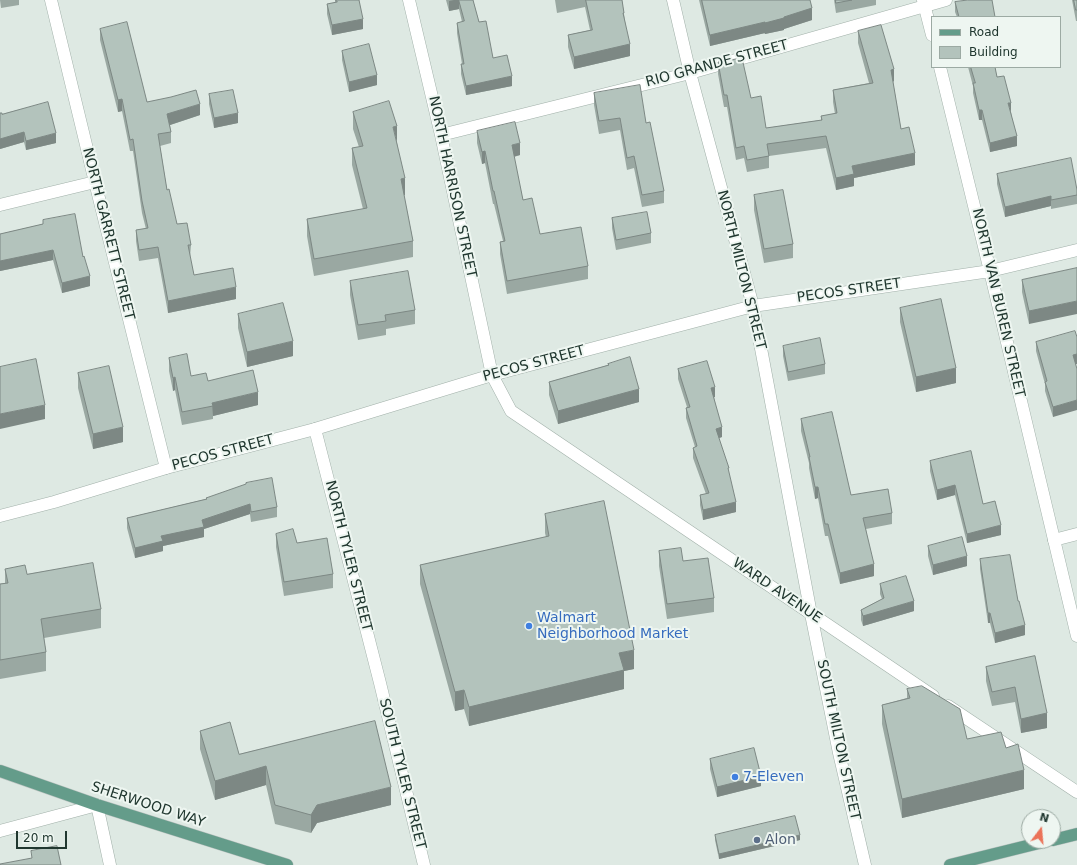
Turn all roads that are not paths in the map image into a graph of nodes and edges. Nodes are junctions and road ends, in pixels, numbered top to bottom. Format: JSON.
{"nodes":[{"id":1,"x":51,"y":0,"type":"edge"},
{"id":2,"x":409,"y":0,"type":"edge"},
{"id":3,"x":673,"y":0,"type":"edge"},
{"id":4,"x":946,"y":0,"type":"edge"},
{"id":5,"x":924,"y":3,"type":"edge"},
{"id":6,"x":931,"y":31,"type":"edge"},
{"id":7,"x":940,"y":68,"type":"edge"},
{"id":8,"x":690,"y":73,"type":"junction"},
{"id":9,"x":441,"y":135,"type":"junction"},
{"id":10,"x":95,"y":182,"type":"junction"},
{"id":11,"x":0,"y":205,"type":"edge"},
{"id":12,"x":1077,"y":250,"type":"edge"},
{"id":13,"x":990,"y":271,"type":"junction"},
{"id":14,"x":753,"y":306,"type":"junction"},
{"id":15,"x":492,"y":375,"type":"junction"},
{"id":16,"x":315,"y":429,"type":"junction"},
{"id":17,"x":166,"y":468,"type":"junction"},
{"id":18,"x":0,"y":516,"type":"edge"},
{"id":19,"x":1077,"y":534,"type":"edge"},
{"id":20,"x":1054,"y":540,"type":"junction"},
{"id":21,"x":811,"y":614,"type":"junction"},
{"id":22,"x":1077,"y":636,"type":"edge"},
{"id":23,"x":380,"y":683,"type":"joint"},
{"id":24,"x":0,"y":771,"type":"edge"},
{"id":25,"x":1077,"y":792,"type":"edge"},
{"id":26,"x":97,"y":805,"type":"junction"},
{"id":27,"x":0,"y":832,"type":"edge"},
{"id":28,"x":1077,"y":834,"type":"edge"},
{"id":29,"x":1061,"y":838,"type":"edge"},
{"id":30,"x":1021,"y":847,"type":"edge"},
{"id":31,"x":110,"y":865,"type":"edge"},
{"id":32,"x":287,"y":865,"type":"edge"},
{"id":33,"x":424,"y":865,"type":"edge"},
{"id":34,"x":865,"y":865,"type":"edge"},
{"id":35,"x":950,"y":865,"type":"edge"}],
"edges":[{"from":1,"to":10,"type":"street","name":"NORTH GARRETT STREET"},
{"from":2,"to":9,"type":"street","name":"NORTH HARRISON STREET"},
{"from":3,"to":8,"type":"street","name":"NORTH MILTON STREET"},
{"from":4,"to":5,"type":"street","name":"RIO GRANDE STREET"},
{"from":5,"to":6,"type":"street"},
{"from":5,"to":8,"type":"street","name":"RIO GRANDE STREET"},
{"from":7,"to":13,"type":"street","name":"NORTH VAN BUREN STREET"},
{"from":8,"to":9,"type":"street","name":"RIO GRANDE STREET"},
{"from":8,"to":14,"type":"street","name":"NORTH MILTON STREET"},
{"from":9,"to":15,"type":"street","name":"NORTH HARRISON STREET"},
{"from":10,"to":11,"type":"street"},
{"from":10,"to":17,"type":"street","name":"NORTH GARRETT STREET"},
{"from":12,"to":13,"type":"street","name":"PECOS STREET"},
{"from":13,"to":14,"type":"street","name":"PECOS STREET"},
{"from":13,"to":20,"type":"street","name":"NORTH VAN BUREN STREET"},
{"from":14,"to":15,"type":"street","name":"PECOS STREET"},
{"from":14,"to":21,"type":"street","name":"NORTH MILTON STREET"},
{"from":15,"to":16,"type":"street","name":"PECOS STREET"},
{"from":15,"to":21,"type":"street","name":"WARD AVENUE"},
{"from":16,"to":17,"type":"street","name":"PECOS STREET"},
{"from":16,"to":23,"type":"street","name":"NORTH TYLER STREET"},
{"from":17,"to":18,"type":"street","name":"PECOS STREET"},
{"from":19,"to":20,"type":"street"},
{"from":20,"to":22,"type":"street","name":"NORTH VAN BUREN STREET"},
{"from":21,"to":25,"type":"street","name":"WARD AVENUE"},
{"from":21,"to":34,"type":"street","name":"SOUTH MILTON STREET"},
{"from":23,"to":33,"type":"street","name":"SOUTH TYLER STREET"},
{"from":24,"to":26,"type":"main road","name":"SHERWOOD WAY"},
{"from":26,"to":27,"type":"street"},
{"from":26,"to":31,"type":"street"},
{"from":26,"to":32,"type":"main road","name":"SHERWOOD WAY"},
{"from":28,"to":29,"type":"main road"},
{"from":30,"to":35,"type":"main road"}]}
